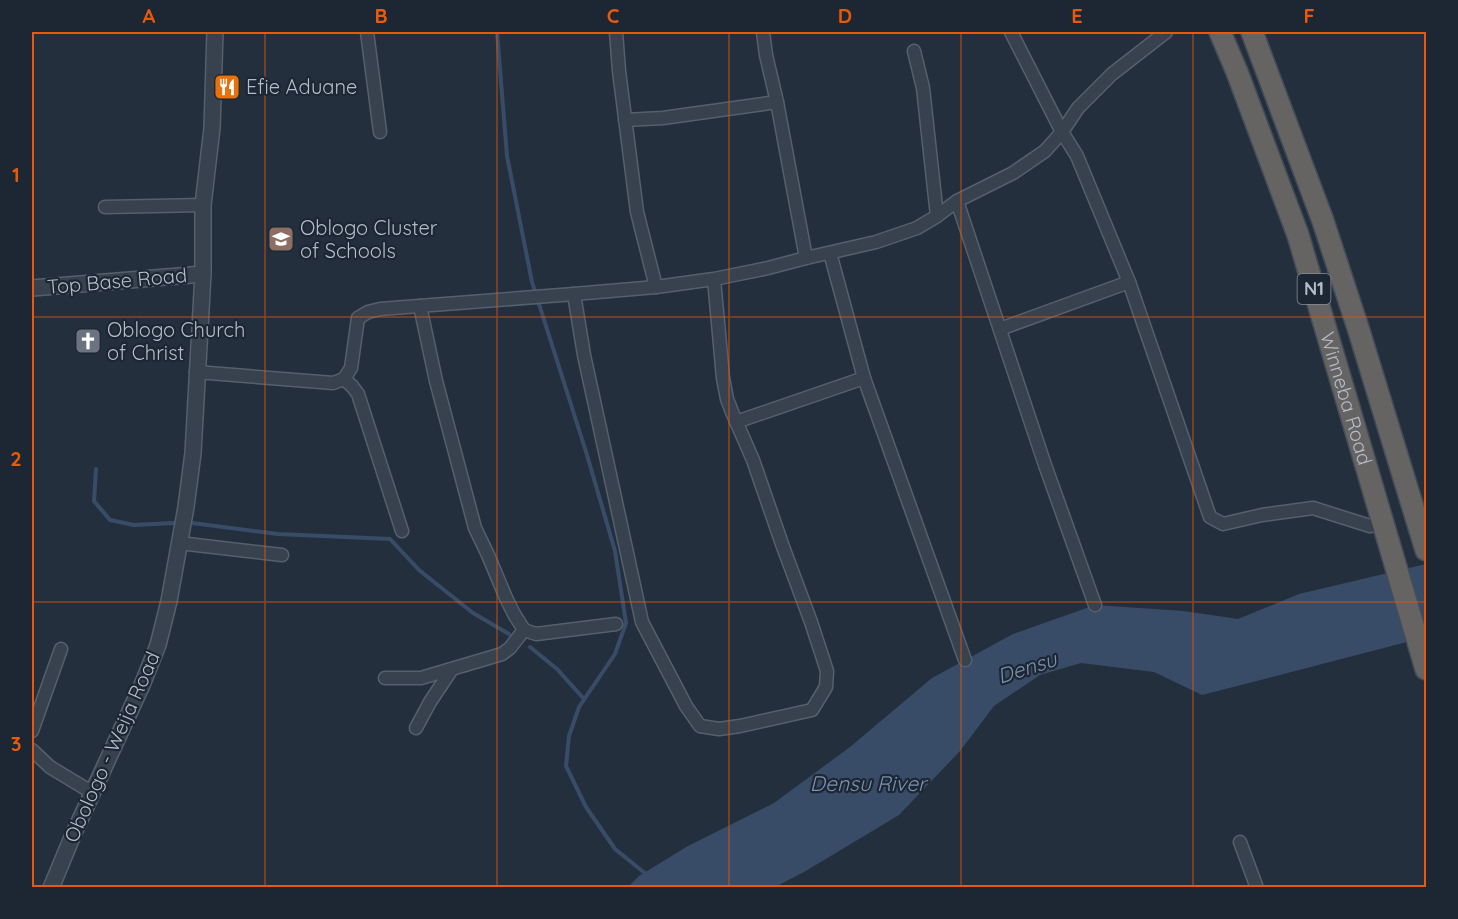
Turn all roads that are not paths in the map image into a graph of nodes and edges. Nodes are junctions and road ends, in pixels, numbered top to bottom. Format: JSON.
{"nodes":[{"id":1,"x":215,"y":32,"type":"edge"},
{"id":2,"x":368,"y":32,"type":"edge"},
{"id":3,"x":616,"y":32,"type":"edge"},
{"id":4,"x":763,"y":32,"type":"edge"},
{"id":5,"x":1011,"y":32,"type":"edge"},
{"id":6,"x":1166,"y":32,"type":"edge"},
{"id":7,"x":1220,"y":32,"type":"edge"},
{"id":8,"x":1252,"y":32,"type":"edge"},
{"id":9,"x":914,"y":51,"type":"dead end"},
{"id":10,"x":777,"y":102,"type":"junction"},
{"id":11,"x":625,"y":120,"type":"junction"},
{"id":12,"x":380,"y":132,"type":"dead end"},
{"id":13,"x":1062,"y":132,"type":"junction"},
{"id":14,"x":957,"y":201,"type":"junction"},
{"id":15,"x":203,"y":205,"type":"junction"},
{"id":16,"x":105,"y":207,"type":"dead end"},
{"id":17,"x":937,"y":216,"type":"junction"},
{"id":18,"x":830,"y":253,"type":"junction"},
{"id":19,"x":806,"y":258,"type":"junction"},
{"id":20,"x":202,"y":274,"type":"junction"},
{"id":21,"x":714,"y":279,"type":"junction"},
{"id":22,"x":1129,"y":282,"type":"junction"},
{"id":23,"x":656,"y":287,"type":"junction"},
{"id":24,"x":32,"y":288,"type":"edge"},
{"id":25,"x":574,"y":294,"type":"junction"},
{"id":26,"x":420,"y":306,"type":"junction"},
{"id":27,"x":1000,"y":329,"type":"junction"},
{"id":28,"x":196,"y":372,"type":"junction"},
{"id":29,"x":864,"y":378,"type":"junction"},
{"id":30,"x":344,"y":380,"type":"junction"},
{"id":31,"x":736,"y":422,"type":"junction"},
{"id":32,"x":1370,"y":526,"type":"dead end"},
{"id":33,"x":402,"y":531,"type":"dead end"},
{"id":34,"x":179,"y":543,"type":"junction"},
{"id":35,"x":1424,"y":543,"type":"edge"},
{"id":36,"x":282,"y":555,"type":"dead end"},
{"id":37,"x":1095,"y":605,"type":"dead end"},
{"id":38,"x":616,"y":624,"type":"dead end"},
{"id":39,"x":524,"y":630,"type":"junction"},
{"id":40,"x":61,"y":649,"type":"dead end"},
{"id":41,"x":965,"y":660,"type":"dead end"},
{"id":42,"x":452,"y":669,"type":"junction"},
{"id":43,"x":1426,"y":669,"type":"edge"},
{"id":44,"x":385,"y":678,"type":"dead end"},
{"id":45,"x":417,"y":728,"type":"dead end"},
{"id":46,"x":32,"y":732,"type":"edge"},
{"id":47,"x":32,"y":750,"type":"edge"},
{"id":48,"x":93,"y":793,"type":"junction"},
{"id":49,"x":1240,"y":842,"type":"dead end"},
{"id":50,"x":51,"y":888,"type":"edge"},
{"id":51,"x":1257,"y":888,"type":"edge"}],
"edges":[{"from":1,"to":15,"type":"street","name":"Obologo - Weija Road"},
{"from":2,"to":12,"type":"street"},
{"from":3,"to":11,"type":"street"},
{"from":4,"to":10,"type":"street"},
{"from":5,"to":13,"type":"street"},
{"from":6,"to":13,"type":"street"},
{"from":7,"to":43,"type":"highway","name":"Winneba Road","number":"N1"},
{"from":8,"to":35,"type":"highway","name":"Winneba Road","number":"N1"},
{"from":9,"to":17,"type":"street"},
{"from":10,"to":11,"type":"street"},
{"from":10,"to":19,"type":"street"},
{"from":11,"to":23,"type":"street"},
{"from":13,"to":14,"type":"street"},
{"from":13,"to":22,"type":"street"},
{"from":14,"to":17,"type":"street"},
{"from":14,"to":27,"type":"street"},
{"from":15,"to":16,"type":"street"},
{"from":15,"to":20,"type":"street","name":"Obologo - Weija Road"},
{"from":17,"to":18,"type":"street"},
{"from":18,"to":19,"type":"street"},
{"from":18,"to":29,"type":"street"},
{"from":19,"to":21,"type":"street"},
{"from":20,"to":24,"type":"street","name":"Top Base Road"},
{"from":20,"to":28,"type":"street","name":"Obologo - Weija Road"},
{"from":21,"to":23,"type":"street"},
{"from":21,"to":31,"type":"street"},
{"from":22,"to":27,"type":"street"},
{"from":22,"to":32,"type":"street"},
{"from":23,"to":25,"type":"street"},
{"from":25,"to":26,"type":"street"},
{"from":25,"to":31,"type":"street"},
{"from":26,"to":30,"type":"street"},
{"from":26,"to":39,"type":"street"},
{"from":27,"to":37,"type":"street"},
{"from":28,"to":30,"type":"street"},
{"from":28,"to":34,"type":"street","name":"Obologo - Weija Road"},
{"from":29,"to":31,"type":"street"},
{"from":29,"to":41,"type":"street"},
{"from":30,"to":33,"type":"street"},
{"from":34,"to":36,"type":"street"},
{"from":34,"to":48,"type":"street","name":"Obologo - Weija Road"},
{"from":38,"to":39,"type":"street"},
{"from":39,"to":42,"type":"street"},
{"from":40,"to":46,"type":"street"},
{"from":42,"to":44,"type":"street"},
{"from":42,"to":45,"type":"street"},
{"from":47,"to":48,"type":"street"},
{"from":48,"to":50,"type":"street","name":"Obologo - Weija Road"},
{"from":49,"to":51,"type":"street"}]}
